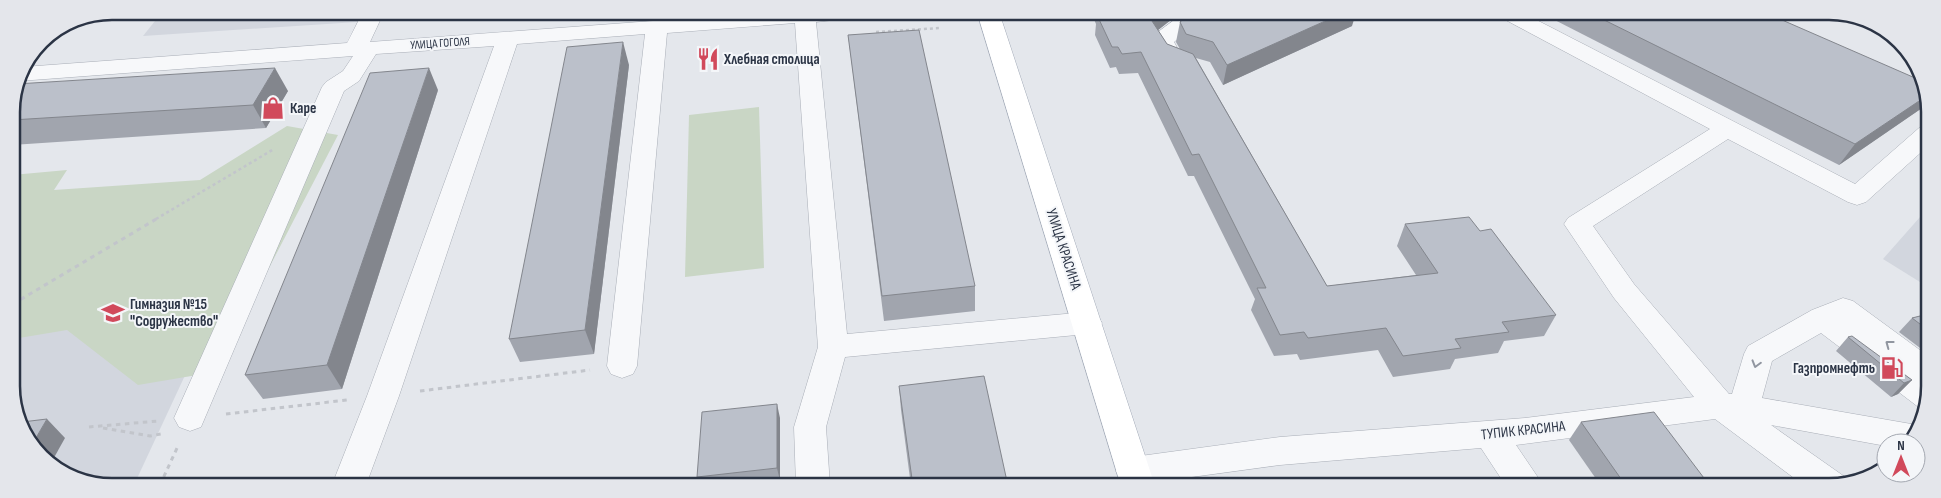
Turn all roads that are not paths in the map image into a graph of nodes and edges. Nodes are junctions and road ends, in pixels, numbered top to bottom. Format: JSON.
{"nodes":[{"id":1,"x":371,"y":20,"type":"edge"},
{"id":2,"x":751,"y":20,"type":"edge"},
{"id":3,"x":805,"y":20,"type":"edge"},
{"id":4,"x":991,"y":20,"type":"edge"},
{"id":5,"x":1188,"y":20,"type":"edge"},
{"id":6,"x":1520,"y":20,"type":"edge"},
{"id":7,"x":656,"y":27,"type":"junction"},
{"id":8,"x":508,"y":38,"type":"junction"},
{"id":9,"x":363,"y":48,"type":"junction"},
{"id":10,"x":28,"y":73,"type":"edge"},
{"id":11,"x":1205,"y":77,"type":"edge"},
{"id":12,"x":1728,"y":128,"type":"junction"},
{"id":13,"x":1921,"y":139,"type":"edge"},
{"id":14,"x":1822,"y":318,"type":"junction"},
{"id":15,"x":1087,"y":323,"type":"junction"},
{"id":16,"x":833,"y":347,"type":"junction"},
{"id":17,"x":622,"y":366,"type":"road end"},
{"id":18,"x":1921,"y":368,"type":"edge"},
{"id":19,"x":1921,"y":392,"type":"edge"},
{"id":20,"x":1732,"y":407,"type":"junction"},
{"id":21,"x":190,"y":418,"type":"road end"},
{"id":22,"x":1888,"y":433,"type":"edge"},
{"id":23,"x":1490,"y":434,"type":"junction"},
{"id":24,"x":352,"y":478,"type":"edge"},
{"id":25,"x":813,"y":478,"type":"edge"},
{"id":26,"x":1136,"y":478,"type":"edge"},
{"id":27,"x":1520,"y":478,"type":"edge"},
{"id":28,"x":1824,"y":478,"type":"edge"}],
"edges":[{"from":1,"to":9,"type":"street"},
{"from":2,"to":7,"type":"street","name":"УЛИЦА ГОГОЛЯ"},
{"from":3,"to":16,"type":"street"},
{"from":4,"to":15,"type":"main road","name":"УЛИЦА КРАСИНА"},
{"from":5,"to":11,"type":"street"},
{"from":6,"to":12,"type":"street"},
{"from":7,"to":8,"type":"street","name":"УЛИЦА ГОГОЛЯ"},
{"from":7,"to":17,"type":"street"},
{"from":8,"to":9,"type":"street","name":"УЛИЦА ГОГОЛЯ"},
{"from":8,"to":24,"type":"street"},
{"from":9,"to":10,"type":"street","name":"УЛИЦА ГОГОЛЯ"},
{"from":9,"to":21,"type":"street"},
{"from":12,"to":13,"type":"street"},
{"from":12,"to":20,"type":"street"},
{"from":18,"to":14,"type":"street","one_way":true},
{"from":14,"to":19,"type":"street"},
{"from":14,"to":20,"type":"street","one_way":true},
{"from":15,"to":16,"type":"street"},
{"from":15,"to":26,"type":"main road","name":"УЛИЦА КРАСИНА"},
{"from":16,"to":25,"type":"street"},
{"from":20,"to":22,"type":"street","name":"ТУПИК КРАСИНА"},
{"from":20,"to":23,"type":"street","name":"ТУПИК КРАСИНА"},
{"from":20,"to":28,"type":"street"},
{"from":23,"to":26,"type":"street","name":"ТУПИК КРАСИНА"},
{"from":23,"to":27,"type":"street"}]}
